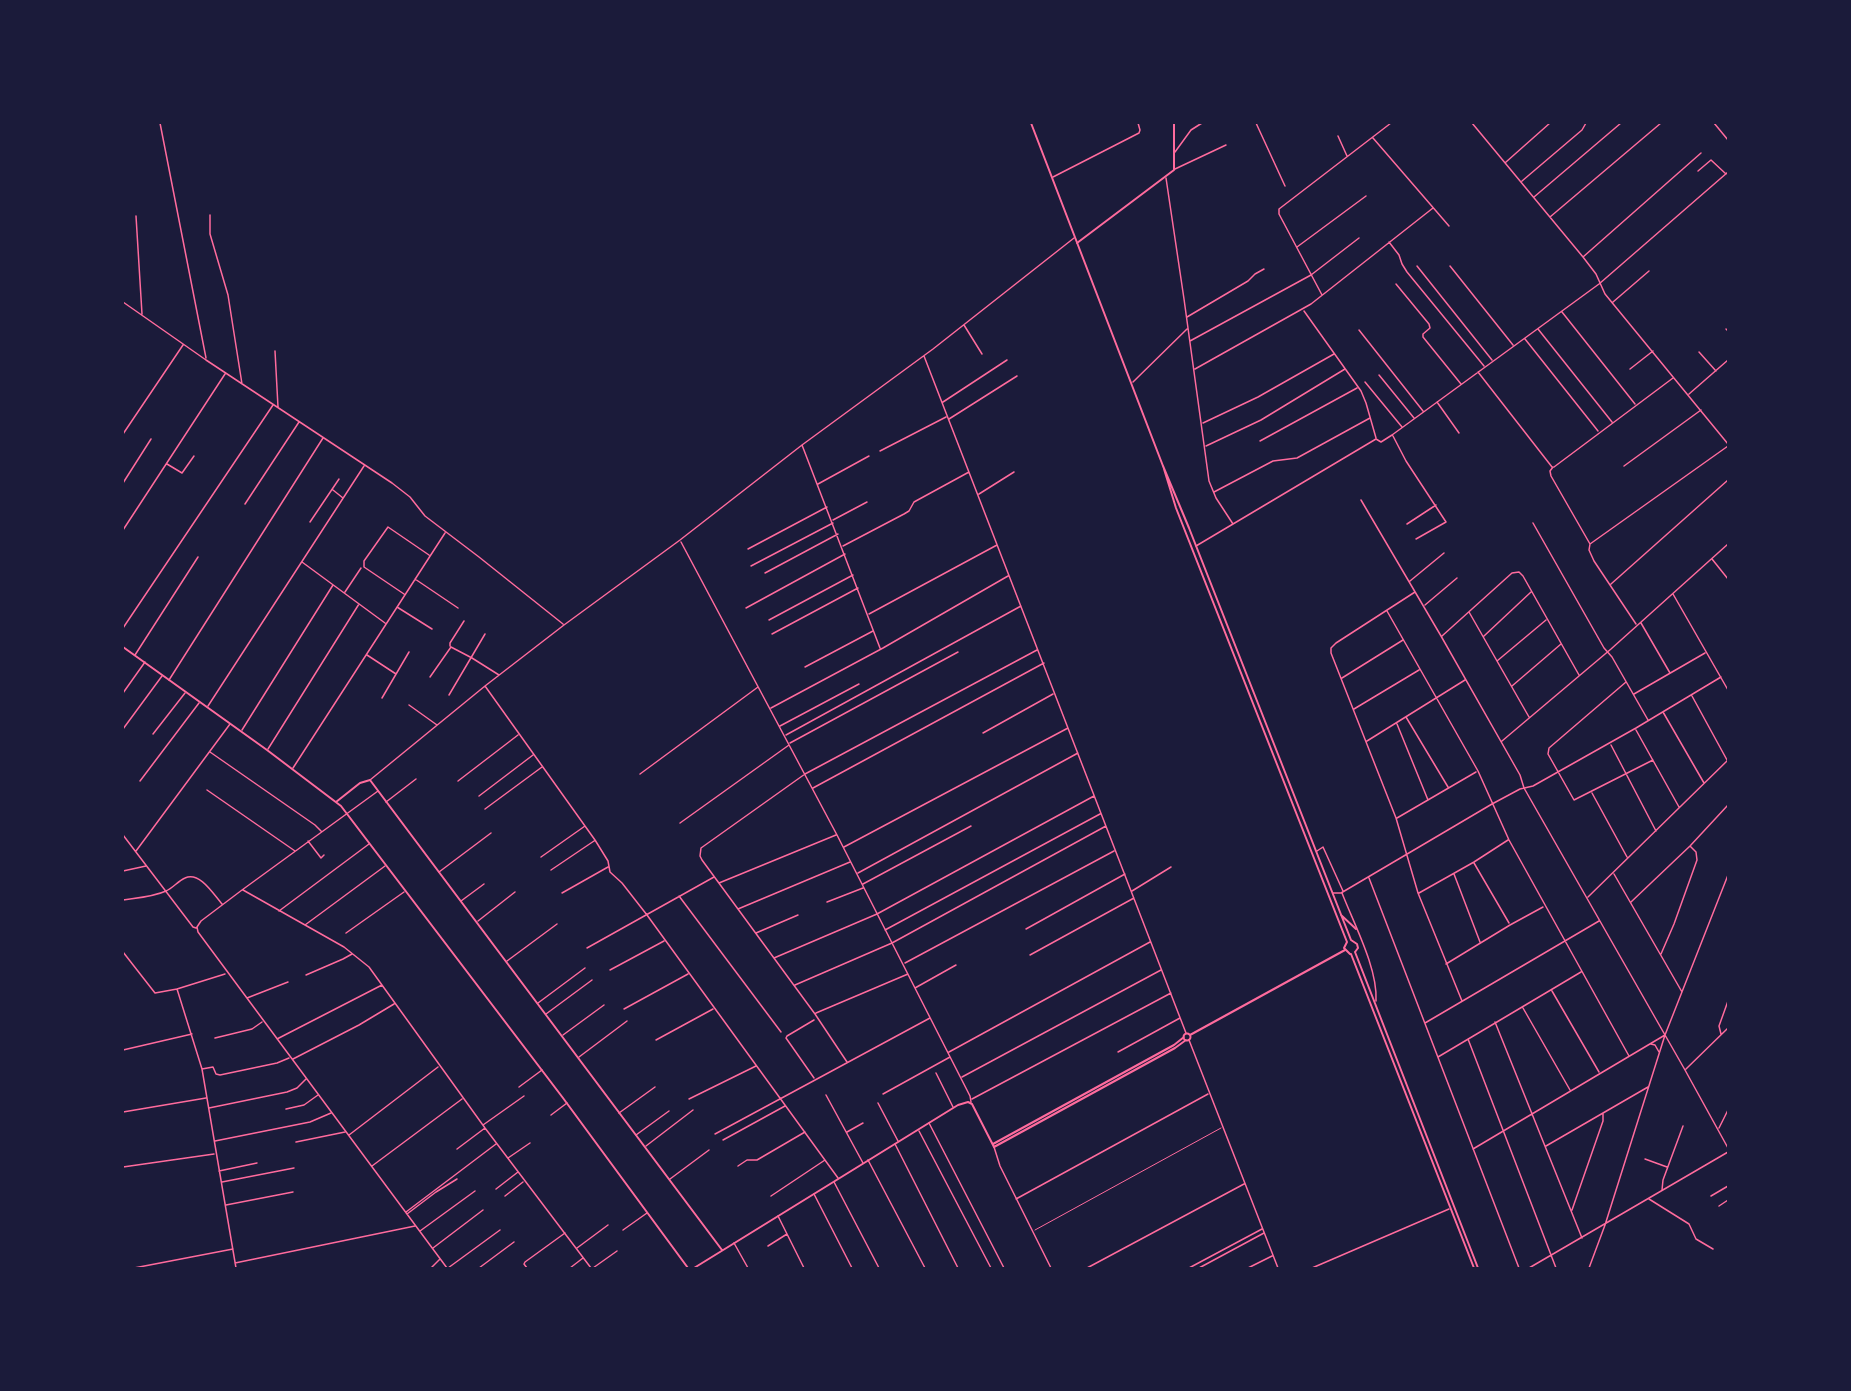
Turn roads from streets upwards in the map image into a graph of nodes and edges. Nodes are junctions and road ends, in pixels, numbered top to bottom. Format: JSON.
{"nodes":[{"id":1,"x":160,"y":123,"type":"edge"},
{"id":2,"x":1030,"y":123,"type":"edge"},
{"id":3,"x":1138,"y":123,"type":"edge"},
{"id":4,"x":1174,"y":123,"type":"edge"},
{"id":5,"x":1202,"y":123,"type":"edge"},
{"id":6,"x":1256,"y":123,"type":"edge"},
{"id":7,"x":1391,"y":123,"type":"edge"},
{"id":8,"x":1472,"y":123,"type":"edge"},
{"id":9,"x":1550,"y":123,"type":"edge"},
{"id":10,"x":1581,"y":123,"type":"edge"},
{"id":11,"x":1586,"y":123,"type":"edge"},
{"id":12,"x":1621,"y":123,"type":"edge"},
{"id":13,"x":1661,"y":123,"type":"edge"},
{"id":14,"x":1714,"y":123,"type":"edge"},
{"id":15,"x":1583,"y":126,"type":"junction"},
{"id":16,"x":1338,"y":136,"type":"dead end"},
{"id":17,"x":1372,"y":137,"type":"junction"},
{"id":18,"x":1728,"y":140,"type":"edge"},
{"id":19,"x":1226,"y":145,"type":"dead end"},
{"id":20,"x":1174,"y":152,"type":"junction"},
{"id":21,"x":1701,"y":153,"type":"dead end"},
{"id":22,"x":1347,"y":156,"type":"junction"},
{"id":23,"x":1505,"y":163,"type":"junction"},
{"id":24,"x":1174,"y":170,"type":"junction"},
{"id":25,"x":1698,"y":171,"type":"dead end"},
{"id":26,"x":1727,"y":173,"type":"edge"},
{"id":27,"x":1166,"y":176,"type":"junction"},
{"id":28,"x":1052,"y":177,"type":"junction"},
{"id":29,"x":1521,"y":182,"type":"junction"},
{"id":30,"x":1285,"y":186,"type":"dead end"},
{"id":31,"x":1366,"y":196,"type":"dead end"},
{"id":32,"x":1534,"y":198,"type":"junction"},
{"id":33,"x":1433,"y":208,"type":"junction"},
{"id":34,"x":210,"y":215,"type":"dead end"},
{"id":35,"x":136,"y":216,"type":"dead end"},
{"id":36,"x":1550,"y":217,"type":"junction"},
{"id":37,"x":1449,"y":226,"type":"dead end"},
{"id":38,"x":1075,"y":237,"type":"junction"},
{"id":39,"x":1359,"y":238,"type":"dead end"},
{"id":40,"x":1389,"y":242,"type":"junction"},
{"id":41,"x":1077,"y":243,"type":"junction"},
{"id":42,"x":1296,"y":248,"type":"junction"},
{"id":43,"x":1583,"y":257,"type":"junction"},
{"id":44,"x":1417,"y":266,"type":"dead end"},
{"id":45,"x":1450,"y":266,"type":"dead end"},
{"id":46,"x":1264,"y":269,"type":"dead end"},
{"id":47,"x":1648,"y":271,"type":"dead end"},
{"id":48,"x":1311,"y":274,"type":"junction"},
{"id":49,"x":1396,"y":284,"type":"dead end"},
{"id":50,"x":1599,"y":284,"type":"junction"},
{"id":51,"x":1322,"y":296,"type":"junction"},
{"id":52,"x":123,"y":302,"type":"edge"},
{"id":53,"x":1612,"y":303,"type":"junction"},
{"id":54,"x":1303,"y":309,"type":"junction"},
{"id":55,"x":1561,"y":312,"type":"junction"},
{"id":56,"x":142,"y":315,"type":"junction"},
{"id":57,"x":1186,"y":317,"type":"junction"},
{"id":58,"x":964,"y":324,"type":"junction"},
{"id":59,"x":1187,"y":328,"type":"junction"},
{"id":60,"x":1538,"y":328,"type":"junction"},
{"id":61,"x":1359,"y":330,"type":"dead end"},
{"id":62,"x":1524,"y":338,"type":"junction"},
{"id":63,"x":1189,"y":342,"type":"junction"},
{"id":64,"x":183,"y":344,"type":"junction"},
{"id":65,"x":1513,"y":346,"type":"junction"},
{"id":66,"x":275,"y":351,"type":"dead end"},
{"id":67,"x":1653,"y":351,"type":"junction"},
{"id":68,"x":1699,"y":352,"type":"dead end"},
{"id":69,"x":982,"y":354,"type":"dead end"},
{"id":70,"x":1335,"y":354,"type":"junction"},
{"id":71,"x":924,"y":356,"type":"junction"},
{"id":72,"x":206,"y":360,"type":"junction"},
{"id":73,"x":1007,"y":360,"type":"dead end"},
{"id":74,"x":1728,"y":360,"type":"edge"},
{"id":75,"x":1493,"y":361,"type":"junction"},
{"id":76,"x":1485,"y":366,"type":"junction"},
{"id":77,"x":1194,"y":369,"type":"junction"},
{"id":78,"x":1346,"y":369,"type":"junction"},
{"id":79,"x":1630,"y":369,"type":"dead end"},
{"id":80,"x":1716,"y":371,"type":"junction"},
{"id":81,"x":1478,"y":372,"type":"junction"},
{"id":82,"x":226,"y":373,"type":"junction"},
{"id":83,"x":1378,"y":375,"type":"dead end"},
{"id":84,"x":1017,"y":376,"type":"dead end"},
{"id":85,"x":1674,"y":377,"type":"junction"},
{"id":86,"x":1365,"y":382,"type":"dead end"},
{"id":87,"x":242,"y":384,"type":"junction"},
{"id":88,"x":1132,"y":384,"type":"junction"},
{"id":89,"x":1461,"y":384,"type":"junction"},
{"id":90,"x":1358,"y":387,"type":"junction"},
{"id":91,"x":1688,"y":395,"type":"junction"},
{"id":92,"x":1437,"y":402,"type":"junction"},
{"id":93,"x":942,"y":403,"type":"junction"},
{"id":94,"x":273,"y":405,"type":"junction"},
{"id":95,"x":1636,"y":405,"type":"junction"},
{"id":96,"x":278,"y":408,"type":"junction"},
{"id":97,"x":1701,"y":410,"type":"junction"},
{"id":98,"x":1424,"y":412,"type":"junction"},
{"id":99,"x":948,"y":418,"type":"junction"},
{"id":100,"x":1370,"y":418,"type":"junction"},
{"id":101,"x":1414,"y":419,"type":"junction"},
{"id":102,"x":299,"y":422,"type":"junction"},
{"id":103,"x":1612,"y":422,"type":"junction"},
{"id":104,"x":1202,"y":423,"type":"junction"},
{"id":105,"x":1402,"y":428,"type":"junction"},
{"id":106,"x":1599,"y":432,"type":"junction"},
{"id":107,"x":1459,"y":433,"type":"dead end"},
{"id":108,"x":123,"y":434,"type":"edge"},
{"id":109,"x":1392,"y":435,"type":"junction"},
{"id":110,"x":323,"y":438,"type":"junction"},
{"id":111,"x":152,"y":439,"type":"dead end"},
{"id":112,"x":1376,"y":439,"type":"junction"},
{"id":113,"x":1260,"y":441,"type":"dead end"},
{"id":114,"x":802,"y":445,"type":"junction"},
{"id":115,"x":1728,"y":445,"type":"edge"},
{"id":116,"x":1205,"y":447,"type":"junction"},
{"id":117,"x":880,"y":450,"type":"dead end"},
{"id":118,"x":194,"y":456,"type":"dead end"},
{"id":119,"x":869,"y":456,"type":"dead end"},
{"id":120,"x":166,"y":464,"type":"junction"},
{"id":121,"x":365,"y":465,"type":"junction"},
{"id":122,"x":1164,"y":466,"type":"junction"},
{"id":123,"x":1624,"y":466,"type":"dead end"},
{"id":124,"x":1553,"y":467,"type":"junction"},
{"id":125,"x":969,"y":472,"type":"junction"},
{"id":126,"x":1014,"y":472,"type":"dead end"},
{"id":127,"x":339,"y":479,"type":"dead end"},
{"id":128,"x":1728,"y":480,"type":"edge"},
{"id":129,"x":123,"y":483,"type":"edge"},
{"id":130,"x":818,"y":484,"type":"junction"},
{"id":131,"x":332,"y":489,"type":"junction"},
{"id":132,"x":1213,"y":493,"type":"junction"},
{"id":133,"x":978,"y":495,"type":"junction"},
{"id":134,"x":343,"y":498,"type":"junction"},
{"id":135,"x":1361,"y":500,"type":"dead end"},
{"id":136,"x":867,"y":502,"type":"dead end"},
{"id":137,"x":245,"y":504,"type":"dead end"},
{"id":138,"x":1436,"y":505,"type":"junction"},
{"id":139,"x":827,"y":507,"type":"junction"},
{"id":140,"x":310,"y":522,"type":"dead end"},
{"id":141,"x":833,"y":522,"type":"junction"},
{"id":142,"x":1533,"y":522,"type":"dead end"},
{"id":143,"x":1233,"y":524,"type":"junction"},
{"id":144,"x":1407,"y":524,"type":"dead end"},
{"id":145,"x":123,"y":530,"type":"edge"},
{"id":146,"x":446,"y":532,"type":"junction"},
{"id":147,"x":838,"y":534,"type":"junction"},
{"id":148,"x":1416,"y":539,"type":"dead end"},
{"id":149,"x":680,"y":540,"type":"junction"},
{"id":150,"x":998,"y":544,"type":"junction"},
{"id":151,"x":1590,"y":544,"type":"junction"},
{"id":152,"x":1728,"y":544,"type":"edge"},
{"id":153,"x":1196,"y":546,"type":"junction"},
{"id":154,"x":843,"y":547,"type":"junction"},
{"id":155,"x":1725,"y":547,"type":"junction"},
{"id":156,"x":748,"y":549,"type":"dead end"},
{"id":157,"x":1728,"y":550,"type":"edge"},
{"id":158,"x":1444,"y":553,"type":"dead end"},
{"id":159,"x":845,"y":554,"type":"junction"},
{"id":160,"x":430,"y":556,"type":"junction"},
{"id":161,"x":198,"y":557,"type":"dead end"},
{"id":162,"x":1712,"y":558,"type":"junction"},
{"id":163,"x":301,"y":561,"type":"junction"},
{"id":164,"x":751,"y":566,"type":"dead end"},
{"id":165,"x":361,"y":568,"type":"dead end"},
{"id":166,"x":765,"y":573,"type":"dead end"},
{"id":167,"x":853,"y":574,"type":"junction"},
{"id":168,"x":1009,"y":576,"type":"junction"},
{"id":169,"x":1456,"y":578,"type":"dead end"},
{"id":170,"x":415,"y":579,"type":"junction"},
{"id":171,"x":1728,"y":579,"type":"edge"},
{"id":172,"x":1409,"y":582,"type":"junction"},
{"id":173,"x":333,"y":585,"type":"junction"},
{"id":174,"x":1610,"y":585,"type":"junction"},
{"id":175,"x":858,"y":588,"type":"junction"},
{"id":176,"x":1416,"y":592,"type":"junction"},
{"id":177,"x":1532,"y":592,"type":"junction"},
{"id":178,"x":344,"y":593,"type":"junction"},
{"id":179,"x":1672,"y":593,"type":"junction"},
{"id":180,"x":404,"y":595,"type":"junction"},
{"id":181,"x":359,"y":604,"type":"junction"},
{"id":182,"x":1021,"y":606,"type":"junction"},
{"id":183,"x":1424,"y":606,"type":"junction"},
{"id":184,"x":396,"y":607,"type":"junction"},
{"id":185,"x":458,"y":608,"type":"dead end"},
{"id":186,"x":746,"y":608,"type":"dead end"},
{"id":187,"x":1387,"y":611,"type":"junction"},
{"id":188,"x":1469,"y":611,"type":"junction"},
{"id":189,"x":868,"y":615,"type":"junction"},
{"id":190,"x":1547,"y":619,"type":"junction"},
{"id":191,"x":769,"y":620,"type":"dead end"},
{"id":192,"x":464,"y":621,"type":"dead end"},
{"id":193,"x":1641,"y":622,"type":"junction"},
{"id":194,"x":386,"y":623,"type":"junction"},
{"id":195,"x":564,"y":625,"type":"junction"},
{"id":196,"x":1637,"y":626,"type":"junction"},
{"id":197,"x":123,"y":628,"type":"edge"},
{"id":198,"x":432,"y":629,"type":"dead end"},
{"id":199,"x":873,"y":631,"type":"junction"},
{"id":200,"x":485,"y":634,"type":"dead end"},
{"id":201,"x":772,"y":634,"type":"dead end"},
{"id":202,"x":1441,"y":636,"type":"junction"},
{"id":203,"x":1483,"y":637,"type":"junction"},
{"id":204,"x":1404,"y":640,"type":"junction"},
{"id":205,"x":1561,"y":644,"type":"junction"},
{"id":206,"x":123,"y":647,"type":"edge"},
{"id":207,"x":451,"y":647,"type":"junction"},
{"id":208,"x":881,"y":648,"type":"junction"},
{"id":209,"x":1038,"y":650,"type":"junction"},
{"id":210,"x":410,"y":652,"type":"dead end"},
{"id":211,"x":958,"y":652,"type":"dead end"},
{"id":212,"x":1608,"y":652,"type":"junction"},
{"id":213,"x":1707,"y":652,"type":"junction"},
{"id":214,"x":366,"y":654,"type":"junction"},
{"id":215,"x":135,"y":655,"type":"junction"},
{"id":216,"x":472,"y":658,"type":"junction"},
{"id":217,"x":1497,"y":661,"type":"junction"},
{"id":218,"x":145,"y":662,"type":"junction"},
{"id":219,"x":1044,"y":663,"type":"junction"},
{"id":220,"x":805,"y":667,"type":"dead end"},
{"id":221,"x":1420,"y":669,"type":"junction"},
{"id":222,"x":396,"y":674,"type":"junction"},
{"id":223,"x":1670,"y":674,"type":"junction"},
{"id":224,"x":499,"y":675,"type":"junction"},
{"id":225,"x":1579,"y":675,"type":"junction"},
{"id":226,"x":163,"y":676,"type":"junction"},
{"id":227,"x":430,"y":677,"type":"dead end"},
{"id":228,"x":1721,"y":677,"type":"junction"},
{"id":229,"x":1342,"y":678,"type":"junction"},
{"id":230,"x":169,"y":680,"type":"junction"},
{"id":231,"x":1466,"y":680,"type":"junction"},
{"id":232,"x":1626,"y":682,"type":"junction"},
{"id":233,"x":859,"y":684,"type":"dead end"},
{"id":234,"x":485,"y":686,"type":"junction"},
{"id":235,"x":759,"y":686,"type":"junction"},
{"id":236,"x":1511,"y":686,"type":"junction"},
{"id":237,"x":1728,"y":690,"type":"edge"},
{"id":238,"x":186,"y":692,"type":"junction"},
{"id":239,"x":123,"y":693,"type":"edge"},
{"id":240,"x":1055,"y":694,"type":"junction"},
{"id":241,"x":449,"y":695,"type":"dead end"},
{"id":242,"x":1634,"y":695,"type":"junction"},
{"id":243,"x":1692,"y":695,"type":"junction"},
{"id":244,"x":382,"y":698,"type":"dead end"},
{"id":245,"x":1437,"y":698,"type":"junction"},
{"id":246,"x":200,"y":702,"type":"junction"},
{"id":247,"x":409,"y":705,"type":"dead end"},
{"id":248,"x":207,"y":707,"type":"junction"},
{"id":249,"x":770,"y":708,"type":"junction"},
{"id":250,"x":1354,"y":709,"type":"junction"},
{"id":251,"x":1663,"y":712,"type":"junction"},
{"id":252,"x":1407,"y":717,"type":"junction"},
{"id":253,"x":1529,"y":718,"type":"junction"},
{"id":254,"x":1648,"y":721,"type":"junction"},
{"id":255,"x":1396,"y":723,"type":"junction"},
{"id":256,"x":231,"y":724,"type":"junction"},
{"id":257,"x":437,"y":725,"type":"junction"},
{"id":258,"x":780,"y":726,"type":"junction"},
{"id":259,"x":1068,"y":728,"type":"junction"},
{"id":260,"x":1636,"y":728,"type":"junction"},
{"id":261,"x":123,"y":729,"type":"edge"},
{"id":262,"x":241,"y":731,"type":"junction"},
{"id":263,"x":983,"y":733,"type":"dead end"},
{"id":264,"x":153,"y":734,"type":"dead end"},
{"id":265,"x":519,"y":735,"type":"junction"},
{"id":266,"x":785,"y":736,"type":"junction"},
{"id":267,"x":1366,"y":742,"type":"junction"},
{"id":268,"x":1501,"y":742,"type":"junction"},
{"id":269,"x":1610,"y":743,"type":"junction"},
{"id":270,"x":789,"y":744,"type":"junction"},
{"id":271,"x":267,"y":750,"type":"junction"},
{"id":272,"x":210,"y":752,"type":"junction"},
{"id":273,"x":1078,"y":752,"type":"junction"},
{"id":274,"x":534,"y":755,"type":"junction"},
{"id":275,"x":1653,"y":760,"type":"junction"},
{"id":276,"x":1728,"y":760,"type":"edge"},
{"id":277,"x":543,"y":767,"type":"junction"},
{"id":278,"x":293,"y":769,"type":"junction"},
{"id":279,"x":1478,"y":771,"type":"junction"},
{"id":280,"x":1558,"y":772,"type":"junction"},
{"id":281,"x":640,"y":774,"type":"dead end"},
{"id":282,"x":806,"y":774,"type":"junction"},
{"id":283,"x":1626,"y":774,"type":"junction"},
{"id":284,"x":416,"y":779,"type":"dead end"},
{"id":285,"x":370,"y":780,"type":"junction"},
{"id":286,"x":140,"y":781,"type":"dead end"},
{"id":287,"x":458,"y":781,"type":"dead end"},
{"id":288,"x":1704,"y":784,"type":"junction"},
{"id":289,"x":813,"y":788,"type":"junction"},
{"id":290,"x":1448,"y":788,"type":"junction"},
{"id":291,"x":1524,"y":788,"type":"junction"},
{"id":292,"x":207,"y":790,"type":"dead end"},
{"id":293,"x":379,"y":791,"type":"junction"},
{"id":294,"x":1591,"y":792,"type":"junction"},
{"id":295,"x":479,"y":796,"type":"dead end"},
{"id":296,"x":1094,"y":796,"type":"junction"},
{"id":297,"x":1428,"y":800,"type":"junction"},
{"id":298,"x":336,"y":802,"type":"junction"},
{"id":299,"x":386,"y":802,"type":"junction"},
{"id":300,"x":1492,"y":804,"type":"junction"},
{"id":301,"x":1728,"y":805,"type":"edge"},
{"id":302,"x":1680,"y":807,"type":"junction"},
{"id":303,"x":485,"y":809,"type":"dead end"},
{"id":304,"x":346,"y":813,"type":"junction"},
{"id":305,"x":1101,"y":814,"type":"junction"},
{"id":306,"x":1396,"y":818,"type":"junction"},
{"id":307,"x":680,"y":823,"type":"dead end"},
{"id":308,"x":585,"y":826,"type":"junction"},
{"id":309,"x":971,"y":826,"type":"dead end"},
{"id":310,"x":1106,"y":826,"type":"junction"},
{"id":311,"x":321,"y":832,"type":"junction"},
{"id":312,"x":1656,"y":832,"type":"junction"},
{"id":313,"x":491,"y":833,"type":"dead end"},
{"id":314,"x":123,"y":835,"type":"edge"},
{"id":315,"x":837,"y":835,"type":"junction"},
{"id":316,"x":595,"y":840,"type":"junction"},
{"id":317,"x":1509,"y":840,"type":"junction"},
{"id":318,"x":308,"y":841,"type":"junction"},
{"id":319,"x":128,"y":842,"type":"junction"},
{"id":320,"x":123,"y":843,"type":"edge"},
{"id":321,"x":369,"y":844,"type":"junction"},
{"id":322,"x":1690,"y":846,"type":"junction"},
{"id":323,"x":843,"y":847,"type":"junction"},
{"id":324,"x":1115,"y":850,"type":"junction"},
{"id":325,"x":295,"y":851,"type":"junction"},
{"id":326,"x":1316,"y":851,"type":"junction"},
{"id":327,"x":136,"y":852,"type":"junction"},
{"id":328,"x":1406,"y":854,"type":"junction"},
{"id":329,"x":324,"y":855,"type":"dead end"},
{"id":330,"x":542,"y":857,"type":"dead end"},
{"id":331,"x":1628,"y":859,"type":"junction"},
{"id":332,"x":851,"y":862,"type":"junction"},
{"id":333,"x":1474,"y":862,"type":"junction"},
{"id":334,"x":147,"y":866,"type":"junction"},
{"id":335,"x":386,"y":866,"type":"junction"},
{"id":336,"x":609,"y":867,"type":"junction"},
{"id":337,"x":1171,"y":867,"type":"dead end"},
{"id":338,"x":551,"y":870,"type":"dead end"},
{"id":339,"x":123,"y":871,"type":"edge"},
{"id":340,"x":439,"y":872,"type":"junction"},
{"id":341,"x":856,"y":873,"type":"junction"},
{"id":342,"x":1454,"y":873,"type":"junction"},
{"id":343,"x":1614,"y":873,"type":"junction"},
{"id":344,"x":1125,"y":874,"type":"junction"},
{"id":345,"x":1728,"y":875,"type":"edge"},
{"id":346,"x":714,"y":877,"type":"junction"},
{"id":347,"x":1368,"y":877,"type":"junction"},
{"id":348,"x":719,"y":883,"type":"junction"},
{"id":349,"x":484,"y":884,"type":"dead end"},
{"id":350,"x":863,"y":886,"type":"junction"},
{"id":351,"x":242,"y":890,"type":"junction"},
{"id":352,"x":166,"y":891,"type":"junction"},
{"id":353,"x":405,"y":891,"type":"junction"},
{"id":354,"x":1331,"y":891,"type":"junction"},
{"id":355,"x":514,"y":892,"type":"dead end"},
{"id":356,"x":1132,"y":892,"type":"junction"},
{"id":357,"x":562,"y":893,"type":"dead end"},
{"id":358,"x":1342,"y":893,"type":"junction"},
{"id":359,"x":1418,"y":893,"type":"junction"},
{"id":360,"x":679,"y":896,"type":"junction"},
{"id":361,"x":1134,"y":898,"type":"junction"},
{"id":362,"x":1587,"y":898,"type":"junction"},
{"id":363,"x":123,"y":900,"type":"edge"},
{"id":364,"x":461,"y":902,"type":"junction"},
{"id":365,"x":828,"y":902,"type":"dead end"},
{"id":366,"x":1631,"y":902,"type":"junction"},
{"id":367,"x":223,"y":905,"type":"junction"},
{"id":368,"x":1544,"y":906,"type":"junction"},
{"id":369,"x":738,"y":909,"type":"junction"},
{"id":370,"x":279,"y":911,"type":"junction"},
{"id":371,"x":877,"y":914,"type":"junction"},
{"id":372,"x":1340,"y":914,"type":"junction"},
{"id":373,"x":646,"y":915,"type":"junction"},
{"id":374,"x":798,"y":915,"type":"dead end"},
{"id":375,"x":1600,"y":920,"type":"junction"},
{"id":376,"x":476,"y":922,"type":"junction"},
{"id":377,"x":556,"y":924,"type":"dead end"},
{"id":378,"x":1510,"y":925,"type":"junction"},
{"id":379,"x":304,"y":926,"type":"junction"},
{"id":380,"x":197,"y":929,"type":"junction"},
{"id":381,"x":1026,"y":929,"type":"dead end"},
{"id":382,"x":1356,"y":929,"type":"junction"},
{"id":383,"x":885,"y":930,"type":"junction"},
{"id":384,"x":346,"y":933,"type":"dead end"},
{"id":385,"x":756,"y":933,"type":"junction"},
{"id":386,"x":665,"y":940,"type":"junction"},
{"id":387,"x":1349,"y":941,"type":"junction"},
{"id":388,"x":1151,"y":942,"type":"junction"},
{"id":389,"x":1564,"y":942,"type":"junction"},
{"id":390,"x":892,"y":943,"type":"junction"},
{"id":391,"x":1480,"y":943,"type":"junction"},
{"id":392,"x":587,"y":948,"type":"dead end"},
{"id":393,"x":1345,"y":950,"type":"junction"},
{"id":394,"x":123,"y":952,"type":"edge"},
{"id":395,"x":1355,"y":952,"type":"junction"},
{"id":396,"x":353,"y":953,"type":"junction"},
{"id":397,"x":1351,"y":954,"type":"junction"},
{"id":398,"x":1030,"y":955,"type":"dead end"},
{"id":399,"x":1660,"y":955,"type":"junction"},
{"id":400,"x":774,"y":958,"type":"junction"},
{"id":401,"x":506,"y":962,"type":"junction"},
{"id":402,"x":903,"y":964,"type":"junction"},
{"id":403,"x":1446,"y":964,"type":"junction"},
{"id":404,"x":956,"y":965,"type":"dead end"},
{"id":405,"x":585,"y":968,"type":"dead end"},
{"id":406,"x":1162,"y":969,"type":"junction"},
{"id":407,"x":610,"y":970,"type":"dead end"},
{"id":408,"x":1581,"y":972,"type":"junction"},
{"id":409,"x":227,"y":973,"type":"junction"},
{"id":410,"x":689,"y":974,"type":"junction"},
{"id":411,"x":908,"y":974,"type":"junction"},
{"id":412,"x":306,"y":975,"type":"dead end"},
{"id":413,"x":592,"y":980,"type":"dead end"},
{"id":414,"x":288,"y":982,"type":"dead end"},
{"id":415,"x":382,"y":985,"type":"junction"},
{"id":416,"x":794,"y":986,"type":"junction"},
{"id":417,"x":915,"y":988,"type":"junction"},
{"id":418,"x":177,"y":989,"type":"junction"},
{"id":419,"x":1551,"y":990,"type":"junction"},
{"id":420,"x":1171,"y":993,"type":"junction"},
{"id":421,"x":1683,"y":993,"type":"junction"},
{"id":422,"x":246,"y":999,"type":"junction"},
{"id":423,"x":1728,"y":1000,"type":"edge"},
{"id":424,"x":1461,"y":1001,"type":"junction"},
{"id":425,"x":537,"y":1003,"type":"junction"},
{"id":426,"x":395,"y":1004,"type":"junction"},
{"id":427,"x":604,"y":1005,"type":"dead end"},
{"id":428,"x":1375,"y":1005,"type":"junction"},
{"id":429,"x":1522,"y":1007,"type":"junction"},
{"id":430,"x":714,"y":1008,"type":"junction"},
{"id":431,"x":624,"y":1009,"type":"dead end"},
{"id":432,"x":815,"y":1014,"type":"junction"},
{"id":433,"x":546,"y":1015,"type":"junction"},
{"id":434,"x":930,"y":1018,"type":"junction"},
{"id":435,"x":1180,"y":1018,"type":"junction"},
{"id":436,"x":814,"y":1020,"type":"dead end"},
{"id":437,"x":263,"y":1021,"type":"junction"},
{"id":438,"x":627,"y":1021,"type":"dead end"},
{"id":439,"x":1495,"y":1022,"type":"junction"},
{"id":440,"x":1424,"y":1023,"type":"junction"},
{"id":441,"x":1728,"y":1028,"type":"edge"},
{"id":442,"x":781,"y":1032,"type":"dead end"},
{"id":443,"x":192,"y":1034,"type":"junction"},
{"id":444,"x":1722,"y":1034,"type":"junction"},
{"id":445,"x":1665,"y":1035,"type":"junction"},
{"id":446,"x":562,"y":1036,"type":"junction"},
{"id":447,"x":1187,"y":1037,"type":"junction"},
{"id":448,"x":215,"y":1038,"type":"dead end"},
{"id":449,"x":276,"y":1039,"type":"junction"},
{"id":450,"x":1468,"y":1039,"type":"junction"},
{"id":451,"x":656,"y":1040,"type":"dead end"},
{"id":452,"x":1651,"y":1044,"type":"junction"},
{"id":453,"x":123,"y":1050,"type":"edge"},
{"id":454,"x":1118,"y":1052,"type":"dead end"},
{"id":455,"x":948,"y":1053,"type":"junction"},
{"id":456,"x":1660,"y":1053,"type":"junction"},
{"id":457,"x":1629,"y":1056,"type":"junction"},
{"id":458,"x":950,"y":1057,"type":"junction"},
{"id":459,"x":1437,"y":1057,"type":"junction"},
{"id":460,"x":578,"y":1058,"type":"junction"},
{"id":461,"x":291,"y":1059,"type":"junction"},
{"id":462,"x":847,"y":1062,"type":"junction"},
{"id":463,"x":440,"y":1066,"type":"junction"},
{"id":464,"x":757,"y":1066,"type":"junction"},
{"id":465,"x":202,"y":1069,"type":"junction"},
{"id":466,"x":542,"y":1070,"type":"junction"},
{"id":467,"x":1685,"y":1070,"type":"junction"},
{"id":468,"x":936,"y":1073,"type":"dead end"},
{"id":469,"x":1599,"y":1073,"type":"junction"},
{"id":470,"x":961,"y":1078,"type":"junction"},
{"id":471,"x":306,"y":1079,"type":"junction"},
{"id":472,"x":815,"y":1079,"type":"junction"},
{"id":473,"x":1650,"y":1086,"type":"junction"},
{"id":474,"x":519,"y":1087,"type":"dead end"},
{"id":475,"x":655,"y":1087,"type":"dead end"},
{"id":476,"x":1570,"y":1090,"type":"junction"},
{"id":477,"x":883,"y":1094,"type":"dead end"},
{"id":478,"x":1209,"y":1094,"type":"junction"},
{"id":479,"x":318,"y":1095,"type":"junction"},
{"id":480,"x":826,"y":1095,"type":"dead end"},
{"id":481,"x":524,"y":1096,"type":"dead end"},
{"id":482,"x":206,"y":1098,"type":"junction"},
{"id":483,"x":463,"y":1098,"type":"junction"},
{"id":484,"x":780,"y":1098,"type":"junction"},
{"id":485,"x":689,"y":1099,"type":"dead end"},
{"id":486,"x":971,"y":1101,"type":"junction"},
{"id":487,"x":567,"y":1103,"type":"junction"},
{"id":488,"x":878,"y":1103,"type":"dead end"},
{"id":489,"x":786,"y":1106,"type":"junction"},
{"id":490,"x":208,"y":1108,"type":"junction"},
{"id":491,"x":953,"y":1108,"type":"junction"},
{"id":492,"x":286,"y":1109,"type":"dead end"},
{"id":493,"x":693,"y":1110,"type":"dead end"},
{"id":494,"x":1728,"y":1110,"type":"edge"},
{"id":495,"x":669,"y":1111,"type":"dead end"},
{"id":496,"x":123,"y":1112,"type":"edge"},
{"id":497,"x":331,"y":1113,"type":"junction"},
{"id":498,"x":620,"y":1113,"type":"junction"},
{"id":499,"x":1603,"y":1113,"type":"junction"},
{"id":500,"x":1532,"y":1114,"type":"junction"},
{"id":501,"x":551,"y":1115,"type":"dead end"},
{"id":502,"x":863,"y":1123,"type":"dead end"},
{"id":503,"x":929,"y":1123,"type":"junction"},
{"id":504,"x":483,"y":1125,"type":"junction"},
{"id":505,"x":1683,"y":1126,"type":"dead end"},
{"id":506,"x":485,"y":1128,"type":"junction"},
{"id":507,"x":1718,"y":1129,"type":"junction"},
{"id":508,"x":918,"y":1130,"type":"junction"},
{"id":509,"x":1503,"y":1131,"type":"junction"},
{"id":510,"x":345,"y":1132,"type":"junction"},
{"id":511,"x":805,"y":1132,"type":"junction"},
{"id":512,"x":846,"y":1132,"type":"junction"},
{"id":513,"x":715,"y":1134,"type":"dead end"},
{"id":514,"x":636,"y":1135,"type":"junction"},
{"id":515,"x":348,"y":1136,"type":"junction"},
{"id":516,"x":723,"y":1140,"type":"dead end"},
{"id":517,"x":214,"y":1141,"type":"junction"},
{"id":518,"x":296,"y":1142,"type":"dead end"},
{"id":519,"x":530,"y":1143,"type":"dead end"},
{"id":520,"x":896,"y":1143,"type":"junction"},
{"id":521,"x":497,"y":1144,"type":"junction"},
{"id":522,"x":993,"y":1145,"type":"junction"},
{"id":523,"x":645,"y":1147,"type":"junction"},
{"id":524,"x":1545,"y":1147,"type":"junction"},
{"id":525,"x":1728,"y":1148,"type":"edge"},
{"id":526,"x":457,"y":1149,"type":"dead end"},
{"id":527,"x":709,"y":1150,"type":"dead end"},
{"id":528,"x":1472,"y":1150,"type":"junction"},
{"id":529,"x":1728,"y":1152,"type":"edge"},
{"id":530,"x":216,"y":1154,"type":"junction"},
{"id":531,"x":507,"y":1158,"type":"junction"},
{"id":532,"x":1645,"y":1159,"type":"dead end"},
{"id":533,"x":826,"y":1160,"type":"junction"},
{"id":534,"x":868,"y":1160,"type":"junction"},
{"id":535,"x":256,"y":1163,"type":"dead end"},
{"id":536,"x":863,"y":1163,"type":"junction"},
{"id":537,"x":738,"y":1166,"type":"dead end"},
{"id":538,"x":123,"y":1167,"type":"edge"},
{"id":539,"x":371,"y":1167,"type":"junction"},
{"id":540,"x":1668,"y":1167,"type":"junction"},
{"id":541,"x":294,"y":1168,"type":"dead end"},
{"id":542,"x":219,"y":1171,"type":"junction"},
{"id":543,"x":518,"y":1172,"type":"junction"},
{"id":544,"x":838,"y":1178,"type":"junction"},
{"id":545,"x":458,"y":1179,"type":"dead end"},
{"id":546,"x":670,"y":1179,"type":"junction"},
{"id":547,"x":525,"y":1181,"type":"junction"},
{"id":548,"x":834,"y":1181,"type":"junction"},
{"id":549,"x":221,"y":1182,"type":"junction"},
{"id":550,"x":1244,"y":1184,"type":"junction"},
{"id":551,"x":1728,"y":1186,"type":"edge"},
{"id":552,"x":496,"y":1189,"type":"dead end"},
{"id":553,"x":475,"y":1191,"type":"dead end"},
{"id":554,"x":1661,"y":1191,"type":"junction"},
{"id":555,"x":293,"y":1192,"type":"dead end"},
{"id":556,"x":814,"y":1194,"type":"junction"},
{"id":557,"x":505,"y":1196,"type":"dead end"},
{"id":558,"x":771,"y":1196,"type":"dead end"},
{"id":559,"x":1711,"y":1196,"type":"dead end"},
{"id":560,"x":1016,"y":1199,"type":"junction"},
{"id":561,"x":1649,"y":1199,"type":"junction"},
{"id":562,"x":1728,"y":1200,"type":"edge"},
{"id":563,"x":225,"y":1205,"type":"junction"},
{"id":564,"x":1719,"y":1206,"type":"dead end"},
{"id":565,"x":1451,"y":1209,"type":"junction"},
{"id":566,"x":483,"y":1210,"type":"dead end"},
{"id":567,"x":1572,"y":1211,"type":"junction"},
{"id":568,"x":406,"y":1213,"type":"junction"},
{"id":569,"x":648,"y":1213,"type":"junction"},
{"id":570,"x":778,"y":1216,"type":"junction"},
{"id":571,"x":1605,"y":1225,"type":"junction"},
{"id":572,"x":416,"y":1226,"type":"junction"},
{"id":573,"x":608,"y":1226,"type":"dead end"},
{"id":574,"x":1262,"y":1229,"type":"junction"},
{"id":575,"x":500,"y":1230,"type":"dead end"},
{"id":576,"x":623,"y":1230,"type":"dead end"},
{"id":577,"x":420,"y":1231,"type":"junction"},
{"id":578,"x":565,"y":1233,"type":"junction"},
{"id":579,"x":1264,"y":1233,"type":"junction"},
{"id":580,"x":787,"y":1234,"type":"junction"},
{"id":581,"x":1582,"y":1238,"type":"junction"},
{"id":582,"x":514,"y":1242,"type":"dead end"},
{"id":583,"x":735,"y":1243,"type":"junction"},
{"id":584,"x":768,"y":1246,"type":"dead end"},
{"id":585,"x":432,"y":1248,"type":"junction"},
{"id":586,"x":576,"y":1248,"type":"junction"},
{"id":587,"x":233,"y":1249,"type":"junction"},
{"id":588,"x":1713,"y":1249,"type":"dead end"},
{"id":589,"x":722,"y":1250,"type":"junction"},
{"id":590,"x":617,"y":1251,"type":"dead end"},
{"id":591,"x":1273,"y":1256,"type":"junction"},
{"id":592,"x":1551,"y":1256,"type":"junction"},
{"id":593,"x":583,"y":1257,"type":"junction"},
{"id":594,"x":440,"y":1259,"type":"junction"},
{"id":595,"x":236,"y":1263,"type":"junction"},
{"id":596,"x":703,"y":1263,"type":"junction"},
{"id":597,"x":134,"y":1268,"type":"edge"},
{"id":598,"x":236,"y":1268,"type":"edge"},
{"id":599,"x":431,"y":1268,"type":"edge"},
{"id":600,"x":448,"y":1268,"type":"edge"},
{"id":601,"x":479,"y":1268,"type":"edge"},
{"id":602,"x":527,"y":1268,"type":"edge"},
{"id":603,"x":570,"y":1268,"type":"edge"},
{"id":604,"x":592,"y":1268,"type":"edge"},
{"id":605,"x":688,"y":1268,"type":"edge"},
{"id":606,"x":694,"y":1268,"type":"edge"},
{"id":607,"x":706,"y":1268,"type":"edge"},
{"id":608,"x":748,"y":1268,"type":"edge"},
{"id":609,"x":804,"y":1268,"type":"edge"},
{"id":610,"x":852,"y":1268,"type":"edge"},
{"id":611,"x":879,"y":1268,"type":"edge"},
{"id":612,"x":925,"y":1268,"type":"edge"},
{"id":613,"x":958,"y":1268,"type":"edge"},
{"id":614,"x":991,"y":1268,"type":"edge"},
{"id":615,"x":1004,"y":1268,"type":"edge"},
{"id":616,"x":1051,"y":1268,"type":"edge"},
{"id":617,"x":1087,"y":1268,"type":"edge"},
{"id":618,"x":1189,"y":1268,"type":"edge"},
{"id":619,"x":1199,"y":1268,"type":"edge"},
{"id":620,"x":1248,"y":1268,"type":"edge"},
{"id":621,"x":1278,"y":1268,"type":"edge"},
{"id":622,"x":1312,"y":1268,"type":"edge"},
{"id":623,"x":1476,"y":1268,"type":"edge"},
{"id":624,"x":1519,"y":1268,"type":"edge"},
{"id":625,"x":1529,"y":1268,"type":"edge"},
{"id":626,"x":1556,"y":1268,"type":"edge"},
{"id":627,"x":1589,"y":1268,"type":"edge"}],
"edges":[{"from":1,"to":72,"type":"street"},
{"from":2,"to":28,"type":"street"},
{"from":3,"to":28,"type":"street"},
{"from":4,"to":20,"type":"street"},
{"from":5,"to":20,"type":"street"},
{"from":6,"to":30,"type":"street"},
{"from":7,"to":17,"type":"street"},
{"from":8,"to":23,"type":"street"},
{"from":9,"to":23,"type":"street"},
{"from":10,"to":15,"type":"street"},
{"from":11,"to":15,"type":"street"},
{"from":12,"to":32,"type":"street"},
{"from":13,"to":36,"type":"street"},
{"from":14,"to":18,"type":"street"},
{"from":15,"to":29,"type":"street"},
{"from":16,"to":22,"type":"street"},
{"from":17,"to":22,"type":"street"},
{"from":17,"to":33,"type":"street"},
{"from":19,"to":24,"type":"street"},
{"from":20,"to":24,"type":"street"},
{"from":21,"to":43,"type":"street"},
{"from":22,"to":42,"type":"street"},
{"from":23,"to":29,"type":"street"},
{"from":24,"to":27,"type":"street"},
{"from":25,"to":26,"type":"street"},
{"from":26,"to":50,"type":"street"},
{"from":27,"to":41,"type":"street"},
{"from":27,"to":57,"type":"street"},
{"from":28,"to":38,"type":"street"},
{"from":29,"to":32,"type":"street"},
{"from":31,"to":42,"type":"street"},
{"from":32,"to":36,"type":"street"},
{"from":33,"to":37,"type":"street"},
{"from":33,"to":40,"type":"street"},
{"from":34,"to":87,"type":"street"},
{"from":35,"to":56,"type":"street"},
{"from":36,"to":43,"type":"street"},
{"from":38,"to":41,"type":"street"},
{"from":38,"to":58,"type":"street"},
{"from":39,"to":48,"type":"street"},
{"from":40,"to":51,"type":"street"},
{"from":40,"to":76,"type":"street"},
{"from":41,"to":88,"type":"street"},
{"from":42,"to":48,"type":"street"},
{"from":43,"to":50,"type":"street"},
{"from":44,"to":75,"type":"street"},
{"from":45,"to":65,"type":"street"},
{"from":46,"to":57,"type":"street"},
{"from":47,"to":53,"type":"street"},
{"from":48,"to":51,"type":"street"},
{"from":48,"to":63,"type":"street"},
{"from":49,"to":89,"type":"street"},
{"from":50,"to":53,"type":"street"},
{"from":50,"to":55,"type":"street"},
{"from":51,"to":54,"type":"street"},
{"from":52,"to":56,"type":"street"},
{"from":53,"to":67,"type":"street"},
{"from":54,"to":70,"type":"street"},
{"from":54,"to":77,"type":"street"},
{"from":55,"to":60,"type":"street"},
{"from":55,"to":95,"type":"street"},
{"from":56,"to":64,"type":"street"},
{"from":57,"to":59,"type":"street"},
{"from":58,"to":69,"type":"street"},
{"from":58,"to":71,"type":"street"},
{"from":59,"to":63,"type":"street"},
{"from":59,"to":88,"type":"street"},
{"from":60,"to":62,"type":"street"},
{"from":60,"to":103,"type":"street"},
{"from":61,"to":98,"type":"street"},
{"from":62,"to":65,"type":"street"},
{"from":62,"to":106,"type":"street"},
{"from":63,"to":77,"type":"street"},
{"from":64,"to":72,"type":"street"},
{"from":64,"to":108,"type":"street"},
{"from":65,"to":75,"type":"street"},
{"from":66,"to":96,"type":"street"},
{"from":67,"to":79,"type":"street"},
{"from":67,"to":85,"type":"street"},
{"from":68,"to":80,"type":"street"},
{"from":70,"to":78,"type":"street"},
{"from":70,"to":104,"type":"street"},
{"from":71,"to":93,"type":"street"},
{"from":71,"to":114,"type":"street"},
{"from":72,"to":82,"type":"street"},
{"from":73,"to":93,"type":"street"},
{"from":74,"to":80,"type":"street"},
{"from":75,"to":76,"type":"street"},
{"from":76,"to":81,"type":"street"},
{"from":77,"to":104,"type":"street"},
{"from":78,"to":90,"type":"street"},
{"from":78,"to":116,"type":"street"},
{"from":80,"to":91,"type":"street"},
{"from":81,"to":89,"type":"street"},
{"from":81,"to":124,"type":"street"},
{"from":82,"to":87,"type":"street"},
{"from":82,"to":120,"type":"street"},
{"from":83,"to":101,"type":"street"},
{"from":84,"to":99,"type":"street"},
{"from":85,"to":91,"type":"street"},
{"from":85,"to":95,"type":"street"},
{"from":86,"to":105,"type":"street"},
{"from":87,"to":94,"type":"street"},
{"from":88,"to":122,"type":"street"},
{"from":89,"to":92,"type":"street"},
{"from":90,"to":100,"type":"street"},
{"from":90,"to":113,"type":"street"},
{"from":91,"to":97,"type":"street"},
{"from":92,"to":98,"type":"street"},
{"from":92,"to":107,"type":"street"},
{"from":93,"to":99,"type":"street"},
{"from":94,"to":96,"type":"street"},
{"from":94,"to":197,"type":"street"},
{"from":95,"to":103,"type":"street"},
{"from":96,"to":102,"type":"street"},
{"from":97,"to":115,"type":"street"},
{"from":97,"to":123,"type":"street"},
{"from":98,"to":101,"type":"street"},
{"from":99,"to":117,"type":"street"},
{"from":99,"to":125,"type":"street"},
{"from":100,"to":112,"type":"street"},
{"from":100,"to":132,"type":"street"},
{"from":101,"to":105,"type":"street"},
{"from":102,"to":110,"type":"street"},
{"from":102,"to":137,"type":"street"},
{"from":103,"to":106,"type":"street"},
{"from":104,"to":116,"type":"street"},
{"from":105,"to":109,"type":"street"},
{"from":106,"to":124,"type":"street"},
{"from":109,"to":112,"type":"street"},
{"from":109,"to":138,"type":"street"},
{"from":110,"to":121,"type":"street"},
{"from":110,"to":230,"type":"street"},
{"from":111,"to":129,"type":"street"},
{"from":112,"to":143,"type":"street"},
{"from":114,"to":130,"type":"street"},
{"from":114,"to":149,"type":"street"},
{"from":115,"to":151,"type":"street"},
{"from":116,"to":132,"type":"street"},
{"from":118,"to":120,"type":"street"},
{"from":119,"to":130,"type":"street"},
{"from":120,"to":145,"type":"street"},
{"from":121,"to":134,"type":"street"},
{"from":121,"to":146,"type":"street"},
{"from":122,"to":153,"type":"street"},
{"from":122,"to":387,"type":"street"},
{"from":124,"to":151,"type":"street"},
{"from":125,"to":133,"type":"street"},
{"from":125,"to":154,"type":"street"},
{"from":126,"to":133,"type":"street"},
{"from":127,"to":131,"type":"street"},
{"from":128,"to":174,"type":"street"},
{"from":130,"to":139,"type":"street"},
{"from":131,"to":134,"type":"street"},
{"from":131,"to":140,"type":"street"},
{"from":132,"to":143,"type":"street"},
{"from":133,"to":150,"type":"street"},
{"from":134,"to":163,"type":"street"},
{"from":135,"to":172,"type":"street"},
{"from":136,"to":141,"type":"street"},
{"from":138,"to":144,"type":"street"},
{"from":138,"to":148,"type":"street"},
{"from":139,"to":141,"type":"street"},
{"from":139,"to":156,"type":"street"},
{"from":141,"to":147,"type":"street"},
{"from":141,"to":164,"type":"street"},
{"from":142,"to":212,"type":"street"},
{"from":143,"to":153,"type":"street"},
{"from":146,"to":160,"type":"street"},
{"from":146,"to":195,"type":"street"},
{"from":147,"to":154,"type":"street"},
{"from":147,"to":166,"type":"street"},
{"from":149,"to":195,"type":"street"},
{"from":149,"to":235,"type":"street"},
{"from":150,"to":168,"type":"street"},
{"from":150,"to":189,"type":"street"},
{"from":151,"to":174,"type":"street"},
{"from":152,"to":155,"type":"street"},
{"from":153,"to":326,"type":"street"},
{"from":154,"to":159,"type":"street"},
{"from":155,"to":157,"type":"street"},
{"from":155,"to":162,"type":"street"},
{"from":158,"to":172,"type":"street"},
{"from":159,"to":167,"type":"street"},
{"from":159,"to":186,"type":"street"},
{"from":160,"to":170,"type":"street"},
{"from":160,"to":180,"type":"street"},
{"from":161,"to":215,"type":"street"},
{"from":162,"to":171,"type":"street"},
{"from":162,"to":179,"type":"street"},
{"from":163,"to":173,"type":"street"},
{"from":163,"to":248,"type":"street"},
{"from":165,"to":178,"type":"street"},
{"from":167,"to":175,"type":"street"},
{"from":167,"to":191,"type":"street"},
{"from":168,"to":182,"type":"street"},
{"from":168,"to":208,"type":"street"},
{"from":169,"to":183,"type":"street"},
{"from":170,"to":180,"type":"street"},
{"from":170,"to":185,"type":"street"},
{"from":172,"to":176,"type":"street"},
{"from":173,"to":178,"type":"street"},
{"from":173,"to":262,"type":"street"},
{"from":174,"to":196,"type":"street"},
{"from":175,"to":189,"type":"street"},
{"from":175,"to":201,"type":"street"},
{"from":176,"to":183,"type":"street"},
{"from":176,"to":187,"type":"street"},
{"from":177,"to":188,"type":"street"},
{"from":177,"to":190,"type":"street"},
{"from":177,"to":203,"type":"street"},
{"from":178,"to":181,"type":"street"},
{"from":179,"to":193,"type":"street"},
{"from":179,"to":213,"type":"street"},
{"from":180,"to":184,"type":"street"},
{"from":181,"to":194,"type":"street"},
{"from":181,"to":271,"type":"street"},
{"from":182,"to":209,"type":"street"},
{"from":182,"to":266,"type":"street"},
{"from":183,"to":202,"type":"street"},
{"from":184,"to":194,"type":"street"},
{"from":184,"to":198,"type":"street"},
{"from":187,"to":204,"type":"street"},
{"from":187,"to":229,"type":"street"},
{"from":188,"to":202,"type":"street"},
{"from":188,"to":203,"type":"street"},
{"from":189,"to":199,"type":"street"},
{"from":190,"to":205,"type":"street"},
{"from":190,"to":217,"type":"street"},
{"from":192,"to":207,"type":"street"},
{"from":193,"to":196,"type":"street"},
{"from":193,"to":223,"type":"street"},
{"from":194,"to":214,"type":"street"},
{"from":195,"to":224,"type":"street"},
{"from":196,"to":212,"type":"street"},
{"from":199,"to":208,"type":"street"},
{"from":199,"to":220,"type":"street"},
{"from":200,"to":216,"type":"street"},
{"from":202,"to":231,"type":"street"},
{"from":203,"to":217,"type":"street"},
{"from":204,"to":221,"type":"street"},
{"from":204,"to":229,"type":"street"},
{"from":205,"to":225,"type":"street"},
{"from":205,"to":236,"type":"street"},
{"from":206,"to":215,"type":"street"},
{"from":207,"to":216,"type":"street"},
{"from":207,"to":227,"type":"street"},
{"from":208,"to":249,"type":"street"},
{"from":209,"to":219,"type":"street"},
{"from":209,"to":282,"type":"street"},
{"from":210,"to":222,"type":"street"},
{"from":211,"to":270,"type":"street"},
{"from":212,"to":225,"type":"street"},
{"from":212,"to":232,"type":"street"},
{"from":213,"to":223,"type":"street"},
{"from":213,"to":228,"type":"street"},
{"from":214,"to":222,"type":"street"},
{"from":214,"to":278,"type":"street"},
{"from":215,"to":218,"type":"street"},
{"from":216,"to":224,"type":"street"},
{"from":216,"to":241,"type":"street"},
{"from":217,"to":236,"type":"street"},
{"from":218,"to":226,"type":"street"},
{"from":218,"to":239,"type":"street"},
{"from":219,"to":240,"type":"street"},
{"from":219,"to":289,"type":"street"},
{"from":221,"to":245,"type":"street"},
{"from":221,"to":250,"type":"street"},
{"from":222,"to":244,"type":"street"},
{"from":223,"to":242,"type":"street"},
{"from":224,"to":234,"type":"street"},
{"from":225,"to":253,"type":"street"},
{"from":226,"to":230,"type":"street"},
{"from":226,"to":261,"type":"street"},
{"from":228,"to":237,"type":"street"},
{"from":228,"to":243,"type":"street"},
{"from":229,"to":250,"type":"street"},
{"from":230,"to":238,"type":"street"},
{"from":231,"to":245,"type":"street"},
{"from":231,"to":268,"type":"street"},
{"from":232,"to":242,"type":"street"},
{"from":232,"to":280,"type":"street"},
{"from":233,"to":258,"type":"street"},
{"from":234,"to":257,"type":"street"},
{"from":234,"to":265,"type":"street"},
{"from":235,"to":249,"type":"street"},
{"from":235,"to":281,"type":"street"},
{"from":236,"to":253,"type":"street"},
{"from":238,"to":246,"type":"street"},
{"from":238,"to":264,"type":"street"},
{"from":240,"to":259,"type":"street"},
{"from":240,"to":263,"type":"street"},
{"from":242,"to":254,"type":"street"},
{"from":243,"to":251,"type":"street"},
{"from":243,"to":276,"type":"street"},
{"from":245,"to":252,"type":"street"},
{"from":245,"to":279,"type":"street"},
{"from":246,"to":248,"type":"street"},
{"from":246,"to":286,"type":"street"},
{"from":247,"to":257,"type":"street"},
{"from":248,"to":256,"type":"street"},
{"from":249,"to":258,"type":"street"},
{"from":250,"to":267,"type":"street"},
{"from":251,"to":254,"type":"street"},
{"from":251,"to":288,"type":"street"},
{"from":252,"to":255,"type":"street"},
{"from":252,"to":290,"type":"street"},
{"from":253,"to":268,"type":"street"},
{"from":254,"to":260,"type":"street"},
{"from":255,"to":267,"type":"street"},
{"from":255,"to":297,"type":"street"},
{"from":256,"to":262,"type":"street"},
{"from":256,"to":272,"type":"street"},
{"from":257,"to":285,"type":"street"},
{"from":258,"to":266,"type":"street"},
{"from":259,"to":273,"type":"street"},
{"from":259,"to":323,"type":"street"},
{"from":260,"to":269,"type":"street"},
{"from":260,"to":275,"type":"street"},
{"from":262,"to":271,"type":"street"},
{"from":265,"to":274,"type":"street"},
{"from":265,"to":287,"type":"street"},
{"from":266,"to":270,"type":"street"},
{"from":267,"to":306,"type":"street"},
{"from":268,"to":291,"type":"street"},
{"from":269,"to":280,"type":"street"},
{"from":269,"to":283,"type":"street"},
{"from":270,"to":282,"type":"street"},
{"from":270,"to":307,"type":"street"},
{"from":271,"to":278,"type":"street"},
{"from":272,"to":311,"type":"street"},
{"from":272,"to":327,"type":"street"},
{"from":273,"to":296,"type":"street"},
{"from":273,"to":341,"type":"street"},
{"from":274,"to":277,"type":"street"},
{"from":274,"to":295,"type":"street"},
{"from":275,"to":283,"type":"street"},
{"from":275,"to":302,"type":"street"},
{"from":276,"to":288,"type":"street"},
{"from":277,"to":303,"type":"street"},
{"from":277,"to":308,"type":"street"},
{"from":278,"to":298,"type":"street"},
{"from":279,"to":290,"type":"street"},
{"from":279,"to":300,"type":"street"},
{"from":280,"to":291,"type":"street"},
{"from":280,"to":294,"type":"street"},
{"from":282,"to":289,"type":"street"},
{"from":282,"to":346,"type":"street"},
{"from":283,"to":294,"type":"street"},
{"from":283,"to":312,"type":"street"},
{"from":284,"to":299,"type":"street"},
{"from":285,"to":293,"type":"street"},
{"from":285,"to":298,"type":"street"},
{"from":288,"to":302,"type":"street"},
{"from":289,"to":315,"type":"street"},
{"from":290,"to":297,"type":"street"},
{"from":291,"to":300,"type":"street"},
{"from":291,"to":362,"type":"street"},
{"from":292,"to":325,"type":"street"},
{"from":293,"to":299,"type":"street"},
{"from":293,"to":304,"type":"street"},
{"from":294,"to":331,"type":"street"},
{"from":296,"to":305,"type":"street"},
{"from":296,"to":371,"type":"street"},
{"from":297,"to":306,"type":"street"},
{"from":298,"to":304,"type":"street"},
{"from":299,"to":340,"type":"street"},
{"from":300,"to":317,"type":"street"},
{"from":300,"to":328,"type":"street"},
{"from":301,"to":322,"type":"street"},
{"from":302,"to":312,"type":"street"},
{"from":304,"to":311,"type":"street"},
{"from":304,"to":321,"type":"street"},
{"from":305,"to":310,"type":"street"},
{"from":305,"to":383,"type":"street"},
{"from":306,"to":328,"type":"street"},
{"from":308,"to":316,"type":"street"},
{"from":308,"to":330,"type":"street"},
{"from":309,"to":350,"type":"street"},
{"from":310,"to":324,"type":"street"},
{"from":310,"to":390,"type":"street"},
{"from":311,"to":318,"type":"street"},
{"from":312,"to":331,"type":"street"},
{"from":313,"to":340,"type":"street"},
{"from":314,"to":319,"type":"street"},
{"from":315,"to":323,"type":"street"},
{"from":315,"to":348,"type":"street"},
{"from":316,"to":336,"type":"street"},
{"from":316,"to":338,"type":"street"},
{"from":317,"to":333,"type":"street"},
{"from":317,"to":368,"type":"street"},
{"from":318,"to":325,"type":"street"},
{"from":318,"to":329,"type":"street"},
{"from":319,"to":320,"type":"street"},
{"from":319,"to":327,"type":"street"},
{"from":321,"to":335,"type":"street"},
{"from":321,"to":370,"type":"street"},
{"from":322,"to":366,"type":"street"},
{"from":322,"to":399,"type":"street"},
{"from":323,"to":332,"type":"street"},
{"from":324,"to":344,"type":"street"},
{"from":324,"to":402,"type":"street"},
{"from":325,"to":351,"type":"street"},
{"from":326,"to":354,"type":"street"},
{"from":326,"to":358,"type":"street"},
{"from":327,"to":334,"type":"street"},
{"from":328,"to":347,"type":"street"},
{"from":328,"to":359,"type":"street"},
{"from":331,"to":343,"type":"street"},
{"from":332,"to":341,"type":"street"},
{"from":332,"to":369,"type":"street"},
{"from":333,"to":342,"type":"street"},
{"from":333,"to":378,"type":"street"},
{"from":334,"to":339,"type":"street"},
{"from":334,"to":352,"type":"street"},
{"from":335,"to":353,"type":"street"},
{"from":335,"to":379,"type":"street"},
{"from":336,"to":357,"type":"street"},
{"from":336,"to":373,"type":"street"},
{"from":337,"to":356,"type":"street"},
{"from":340,"to":364,"type":"street"},
{"from":341,"to":350,"type":"street"},
{"from":342,"to":359,"type":"street"},
{"from":342,"to":391,"type":"street"},
{"from":343,"to":362,"type":"street"},
{"from":343,"to":366,"type":"street"},
{"from":344,"to":356,"type":"street"},
{"from":344,"to":381,"type":"street"},
{"from":345,"to":421,"type":"street"},
{"from":346,"to":348,"type":"street"},
{"from":346,"to":360,"type":"street"},
{"from":347,"to":358,"type":"street"},
{"from":347,"to":440,"type":"street"},
{"from":348,"to":369,"type":"street"},
{"from":349,"to":364,"type":"street"},
{"from":350,"to":365,"type":"street"},
{"from":350,"to":371,"type":"street"},
{"from":351,"to":367,"type":"street"},
{"from":351,"to":370,"type":"street"},
{"from":352,"to":363,"type":"street"},
{"from":352,"to":367,"type":"street"},
{"from":352,"to":380,"type":"street"},
{"from":353,"to":384,"type":"street"},
{"from":353,"to":466,"type":"street"},
{"from":354,"to":358,"type":"street"},
{"from":354,"to":372,"type":"street"},
{"from":355,"to":376,"type":"street"},
{"from":356,"to":361,"type":"street"},
{"from":358,"to":382,"type":"street"},
{"from":359,"to":403,"type":"street"},
{"from":360,"to":373,"type":"street"},
{"from":360,"to":442,"type":"street"},
{"from":361,"to":388,"type":"street"},
{"from":361,"to":398,"type":"street"},
{"from":362,"to":375,"type":"street"},
{"from":364,"to":376,"type":"street"},
{"from":366,"to":399,"type":"street"},
{"from":367,"to":380,"type":"street"},
{"from":368,"to":378,"type":"street"},
{"from":368,"to":389,"type":"street"},
{"from":369,"to":385,"type":"street"},
{"from":370,"to":379,"type":"street"},
{"from":371,"to":383,"type":"street"},
{"from":371,"to":400,"type":"street"},
{"from":372,"to":382,"type":"street"},
{"from":372,"to":387,"type":"street"},
{"from":373,"to":386,"type":"street"},
{"from":373,"to":392,"type":"street"},
{"from":374,"to":385,"type":"street"},
{"from":375,"to":389,"type":"street"},
{"from":375,"to":445,"type":"street"},
{"from":376,"to":401,"type":"street"},
{"from":377,"to":401,"type":"street"},
{"from":378,"to":391,"type":"street"},
{"from":379,"to":396,"type":"street"},
{"from":380,"to":409,"type":"street"},
{"from":382,"to":428,"type":"street"},
{"from":383,"to":390,"type":"street"},
{"from":385,"to":400,"type":"street"},
{"from":386,"to":407,"type":"street"},
{"from":386,"to":410,"type":"street"},
{"from":387,"to":393,"type":"street"},
{"from":387,"to":395,"type":"street"},
{"from":388,"to":406,"type":"street"},
{"from":388,"to":455,"type":"street"},
{"from":389,"to":408,"type":"street"},
{"from":389,"to":424,"type":"street"},
{"from":390,"to":402,"type":"street"},
{"from":390,"to":416,"type":"street"},
{"from":391,"to":403,"type":"street"},
{"from":393,"to":397,"type":"street"},
{"from":393,"to":447,"type":"street"},
{"from":394,"to":418,"type":"street"},
{"from":395,"to":397,"type":"street"},
{"from":395,"to":428,"type":"street"},
{"from":396,"to":412,"type":"street"},
{"from":396,"to":415,"type":"street"},
{"from":397,"to":565,"type":"street"},
{"from":399,"to":421,"type":"street"},
{"from":400,"to":416,"type":"street"},
{"from":401,"to":425,"type":"street"},
{"from":402,"to":411,"type":"street"},
{"from":403,"to":424,"type":"street"},
{"from":404,"to":417,"type":"street"},
{"from":405,"to":425,"type":"street"},
{"from":406,"to":420,"type":"street"},
{"from":406,"to":470,"type":"street"},
{"from":408,"to":419,"type":"street"},
{"from":408,"to":457,"type":"street"},
{"from":409,"to":418,"type":"street"},
{"from":409,"to":422,"type":"street"},
{"from":410,"to":430,"type":"street"},
{"from":410,"to":431,"type":"street"},
{"from":411,"to":417,"type":"street"},
{"from":411,"to":432,"type":"street"},
{"from":413,"to":433,"type":"street"},
{"from":414,"to":422,"type":"street"},
{"from":415,"to":426,"type":"street"},
{"from":415,"to":449,"type":"street"},
{"from":416,"to":432,"type":"street"},
{"from":417,"to":434,"type":"street"},
{"from":418,"to":443,"type":"street"},
{"from":419,"to":429,"type":"street"},
{"from":419,"to":469,"type":"street"},
{"from":420,"to":435,"type":"street"},
{"from":420,"to":486,"type":"street"},
{"from":421,"to":445,"type":"street"},
{"from":422,"to":437,"type":"street"},
{"from":423,"to":444,"type":"street"},
{"from":424,"to":440,"type":"street"},
{"from":425,"to":433,"type":"street"},
{"from":426,"to":461,"type":"street"},
{"from":426,"to":463,"type":"street"},
{"from":427,"to":446,"type":"street"},
{"from":428,"to":623,"type":"street"},
{"from":429,"to":439,"type":"street"},
{"from":429,"to":476,"type":"street"},
{"from":430,"to":451,"type":"street"},
{"from":430,"to":464,"type":"street"},
{"from":432,"to":462,"type":"street"},
{"from":433,"to":446,"type":"street"},
{"from":434,"to":455,"type":"street"},
{"from":434,"to":462,"type":"street"},
{"from":435,"to":447,"type":"street"},
{"from":435,"to":454,"type":"street"},
{"from":436,"to":472,"type":"street"},
{"from":437,"to":448,"type":"street"},
{"from":437,"to":449,"type":"street"},
{"from":438,"to":460,"type":"street"},
{"from":439,"to":450,"type":"street"},
{"from":439,"to":500,"type":"street"},
{"from":440,"to":459,"type":"street"},
{"from":441,"to":444,"type":"street"},
{"from":443,"to":453,"type":"street"},
{"from":443,"to":465,"type":"street"},
{"from":444,"to":467,"type":"street"},
{"from":445,"to":452,"type":"street"},
{"from":445,"to":456,"type":"street"},
{"from":445,"to":467,"type":"street"},
{"from":446,"to":460,"type":"street"},
{"from":447,"to":478,"type":"street"},
{"from":447,"to":522,"type":"street"},
{"from":449,"to":461,"type":"street"},
{"from":450,"to":459,"type":"street"},
{"from":450,"to":509,"type":"street"},
{"from":452,"to":456,"type":"street"},
{"from":452,"to":457,"type":"street"},
{"from":455,"to":458,"type":"street"},
{"from":456,"to":473,"type":"street"},
{"from":457,"to":469,"type":"street"},
{"from":458,"to":470,"type":"street"},
{"from":458,"to":477,"type":"street"},
{"from":459,"to":528,"type":"street"},
{"from":460,"to":498,"type":"street"},
{"from":461,"to":465,"type":"street"},
{"from":461,"to":471,"type":"street"},
{"from":462,"to":472,"type":"street"},
{"from":463,"to":483,"type":"street"},
{"from":463,"to":515,"type":"street"},
{"from":464,"to":484,"type":"street"},
{"from":464,"to":485,"type":"street"},
{"from":465,"to":482,"type":"street"},
{"from":466,"to":474,"type":"street"},
{"from":466,"to":487,"type":"street"},
{"from":467,"to":507,"type":"street"},
{"from":468,"to":491,"type":"street"},
{"from":469,"to":476,"type":"street"},
{"from":470,"to":486,"type":"street"},
{"from":471,"to":479,"type":"street"},
{"from":471,"to":490,"type":"street"},
{"from":472,"to":484,"type":"street"},
{"from":473,"to":499,"type":"street"},
{"from":473,"to":571,"type":"street"},
{"from":475,"to":498,"type":"street"},
{"from":476,"to":500,"type":"street"},
{"from":478,"to":550,"type":"street"},
{"from":478,"to":560,"type":"street"},
{"from":479,"to":492,"type":"street"},
{"from":479,"to":497,"type":"street"},
{"from":480,"to":512,"type":"street"},
{"from":481,"to":504,"type":"street"},
{"from":482,"to":490,"type":"street"},
{"from":482,"to":496,"type":"street"},
{"from":483,"to":504,"type":"street"},
{"from":483,"to":539,"type":"street"},
{"from":484,"to":489,"type":"street"},
{"from":484,"to":513,"type":"street"},
{"from":486,"to":491,"type":"street"},
{"from":486,"to":522,"type":"street"},
{"from":487,"to":501,"type":"street"},
{"from":487,"to":569,"type":"street"},
{"from":488,"to":520,"type":"street"},
{"from":489,"to":511,"type":"street"},
{"from":489,"to":516,"type":"street"},
{"from":490,"to":517,"type":"street"},
{"from":491,"to":503,"type":"street"},
{"from":493,"to":523,"type":"street"},
{"from":494,"to":507,"type":"street"},
{"from":495,"to":514,"type":"street"},
{"from":497,"to":510,"type":"street"},
{"from":497,"to":517,"type":"street"},
{"from":498,"to":514,"type":"street"},
{"from":499,"to":524,"type":"street"},
{"from":499,"to":567,"type":"street"},
{"from":500,"to":509,"type":"street"},
{"from":500,"to":524,"type":"street"},
{"from":502,"to":512,"type":"street"},
{"from":503,"to":508,"type":"street"},
{"from":503,"to":615,"type":"street"},
{"from":504,"to":506,"type":"street"},
{"from":505,"to":540,"type":"street"},
{"from":506,"to":521,"type":"street"},
{"from":506,"to":526,"type":"street"},
{"from":507,"to":525,"type":"street"},
{"from":508,"to":520,"type":"street"},
{"from":508,"to":614,"type":"street"},
{"from":509,"to":528,"type":"street"},
{"from":509,"to":592,"type":"street"},
{"from":510,"to":515,"type":"street"},
{"from":510,"to":518,"type":"street"},
{"from":511,"to":533,"type":"street"},
{"from":511,"to":537,"type":"street"},
{"from":512,"to":536,"type":"street"},
{"from":514,"to":523,"type":"street"},
{"from":515,"to":539,"type":"street"},
{"from":517,"to":530,"type":"street"},
{"from":519,"to":531,"type":"street"},
{"from":520,"to":534,"type":"street"},
{"from":520,"to":613,"type":"street"},
{"from":521,"to":531,"type":"street"},
{"from":521,"to":568,"type":"street"},
{"from":522,"to":560,"type":"street"},
{"from":523,"to":546,"type":"street"},
{"from":524,"to":567,"type":"street"},
{"from":527,"to":546,"type":"street"},
{"from":528,"to":624,"type":"street"},
{"from":529,"to":554,"type":"street"},
{"from":530,"to":538,"type":"street"},
{"from":530,"to":542,"type":"street"},
{"from":531,"to":543,"type":"street"},
{"from":532,"to":540,"type":"street"},
{"from":533,"to":544,"type":"street"},
{"from":533,"to":558,"type":"street"},
{"from":534,"to":536,"type":"street"},
{"from":534,"to":612,"type":"street"},
{"from":535,"to":542,"type":"street"},
{"from":536,"to":544,"type":"street"},
{"from":539,"to":568,"type":"street"},
{"from":540,"to":554,"type":"street"},
{"from":541,"to":549,"type":"street"},
{"from":542,"to":549,"type":"street"},
{"from":543,"to":547,"type":"street"},
{"from":543,"to":552,"type":"street"},
{"from":544,"to":548,"type":"street"},
{"from":545,"to":568,"type":"street"},
{"from":546,"to":589,"type":"street"},
{"from":547,"to":557,"type":"street"},
{"from":547,"to":578,"type":"street"},
{"from":548,"to":556,"type":"street"},
{"from":548,"to":611,"type":"street"},
{"from":549,"to":563,"type":"street"},
{"from":550,"to":574,"type":"street"},
{"from":550,"to":617,"type":"street"},
{"from":551,"to":559,"type":"street"},
{"from":553,"to":577,"type":"street"},
{"from":554,"to":561,"type":"street"},
{"from":555,"to":563,"type":"street"},
{"from":556,"to":570,"type":"street"},
{"from":556,"to":610,"type":"street"},
{"from":560,"to":616,"type":"street"},
{"from":561,"to":571,"type":"street"},
{"from":561,"to":588,"type":"street"},
{"from":562,"to":564,"type":"street"},
{"from":563,"to":587,"type":"street"},
{"from":565,"to":622,"type":"street"},
{"from":565,"to":623,"type":"street"},
{"from":566,"to":585,"type":"street"},
{"from":567,"to":581,"type":"street"},
{"from":568,"to":572,"type":"street"},
{"from":569,"to":576,"type":"street"},
{"from":569,"to":605,"type":"street"},
{"from":570,"to":580,"type":"street"},
{"from":570,"to":583,"type":"street"},
{"from":571,"to":581,"type":"street"},
{"from":571,"to":627,"type":"street"},
{"from":572,"to":577,"type":"street"},
{"from":572,"to":595,"type":"street"},
{"from":573,"to":586,"type":"street"},
{"from":574,"to":579,"type":"street"},
{"from":574,"to":618,"type":"street"},
{"from":575,"to":600,"type":"street"},
{"from":577,"to":585,"type":"street"},
{"from":578,"to":586,"type":"street"},
{"from":578,"to":602,"type":"street"},
{"from":579,"to":591,"type":"street"},
{"from":579,"to":619,"type":"street"},
{"from":580,"to":584,"type":"street"},
{"from":580,"to":609,"type":"street"},
{"from":581,"to":592,"type":"street"},
{"from":582,"to":601,"type":"street"},
{"from":583,"to":589,"type":"street"},
{"from":583,"to":608,"type":"street"},
{"from":585,"to":594,"type":"street"},
{"from":586,"to":593,"type":"street"},
{"from":587,"to":595,"type":"street"},
{"from":587,"to":597,"type":"street"},
{"from":589,"to":596,"type":"street"},
{"from":590,"to":604,"type":"street"},
{"from":591,"to":620,"type":"street"},
{"from":591,"to":621,"type":"street"},
{"from":592,"to":625,"type":"street"},
{"from":592,"to":626,"type":"street"},
{"from":593,"to":603,"type":"street"},
{"from":593,"to":604,"type":"street"},
{"from":594,"to":599,"type":"street"},
{"from":594,"to":600,"type":"street"},
{"from":595,"to":598,"type":"street"},
{"from":596,"to":606,"type":"street"},
{"from":596,"to":607,"type":"street"}]}
